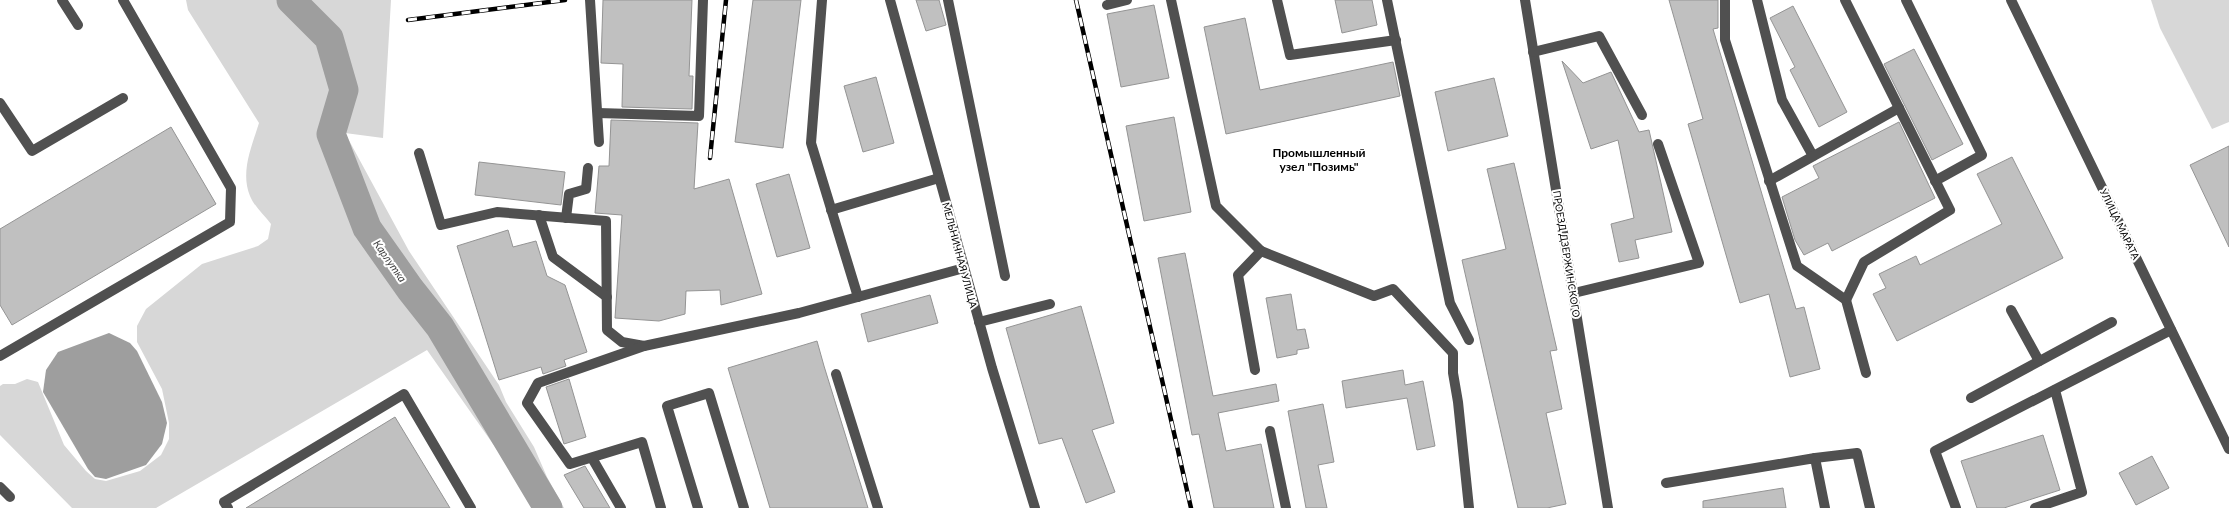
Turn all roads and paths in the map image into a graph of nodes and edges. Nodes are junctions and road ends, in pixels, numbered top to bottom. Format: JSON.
{"nodes":[{"id":1,"x":62,"y":0,"type":"edge"},
{"id":2,"x":123,"y":0,"type":"edge"},
{"id":3,"x":590,"y":0,"type":"edge"},
{"id":4,"x":703,"y":0,"type":"edge"},
{"id":5,"x":822,"y":0,"type":"edge"},
{"id":6,"x":890,"y":0,"type":"edge"},
{"id":7,"x":948,"y":0,"type":"edge"},
{"id":8,"x":1127,"y":0,"type":"edge"},
{"id":9,"x":1171,"y":0,"type":"edge"},
{"id":10,"x":1277,"y":0,"type":"edge"},
{"id":11,"x":1387,"y":0,"type":"edge"},
{"id":12,"x":1525,"y":0,"type":"edge"},
{"id":13,"x":1725,"y":0,"type":"edge"},
{"id":14,"x":1757,"y":0,"type":"edge"},
{"id":15,"x":1845,"y":0,"type":"edge"},
{"id":16,"x":1906,"y":0,"type":"edge"},
{"id":17,"x":2010,"y":0,"type":"edge"},
{"id":18,"x":1107,"y":4,"type":"dead end"},
{"id":19,"x":78,"y":25,"type":"dead end"},
{"id":20,"x":1396,"y":40,"type":"junction"},
{"id":21,"x":1534,"y":52,"type":"junction"},
{"id":22,"x":123,"y":98,"type":"dead end"},
{"id":23,"x":0,"y":103,"type":"edge"},
{"id":24,"x":1899,"y":108,"type":"junction"},
{"id":25,"x":598,"y":113,"type":"junction"},
{"id":26,"x":1642,"y":115,"type":"dead end"},
{"id":27,"x":599,"y":142,"type":"dead end"},
{"id":28,"x":1658,"y":144,"type":"dead end"},
{"id":29,"x":419,"y":153,"type":"dead end"},
{"id":30,"x":1813,"y":156,"type":"junction"},
{"id":31,"x":588,"y":168,"type":"dead end"},
{"id":32,"x":939,"y":178,"type":"junction"},
{"id":33,"x":1935,"y":180,"type":"junction"},
{"id":34,"x":1770,"y":181,"type":"junction"},
{"id":35,"x":831,"y":210,"type":"junction"},
{"id":36,"x":539,"y":215,"type":"junction"},
{"id":37,"x":566,"y":218,"type":"junction"},
{"id":38,"x":1261,"y":251,"type":"junction"},
{"id":39,"x":964,"y":268,"type":"junction"},
{"id":40,"x":1005,"y":276,"type":"dead end"},
{"id":41,"x":1574,"y":293,"type":"junction"},
{"id":42,"x":607,"y":297,"type":"junction"},
{"id":43,"x":858,"y":297,"type":"junction"},
{"id":44,"x":1846,"y":300,"type":"junction"},
{"id":45,"x":1050,"y":304,"type":"dead end"},
{"id":46,"x":2011,"y":310,"type":"dead end"},
{"id":47,"x":979,"y":322,"type":"junction"},
{"id":48,"x":2112,"y":322,"type":"dead end"},
{"id":49,"x":2172,"y":330,"type":"junction"},
{"id":50,"x":1469,"y":340,"type":"dead end"},
{"id":51,"x":644,"y":346,"type":"junction"},
{"id":52,"x":1,"y":353,"type":"edge"},
{"id":53,"x":2040,"y":361,"type":"junction"},
{"id":54,"x":1255,"y":370,"type":"dead end"},
{"id":55,"x":1866,"y":373,"type":"dead end"},
{"id":56,"x":836,"y":374,"type":"dead end"},
{"id":57,"x":2054,"y":390,"type":"junction"},
{"id":58,"x":1971,"y":398,"type":"dead end"},
{"id":59,"x":1270,"y":431,"type":"dead end"},
{"id":60,"x":2229,"y":449,"type":"edge"},
{"id":61,"x":592,"y":458,"type":"junction"},
{"id":62,"x":1815,"y":458,"type":"junction"},
{"id":63,"x":1666,"y":483,"type":"dead end"},
{"id":64,"x":0,"y":488,"type":"edge"},
{"id":65,"x":10,"y":497,"type":"dead end"},
{"id":66,"x":228,"y":508,"type":"edge"},
{"id":67,"x":471,"y":508,"type":"edge"},
{"id":68,"x":621,"y":508,"type":"edge"},
{"id":69,"x":661,"y":508,"type":"edge"},
{"id":70,"x":698,"y":508,"type":"edge"},
{"id":71,"x":744,"y":508,"type":"edge"},
{"id":72,"x":878,"y":508,"type":"edge"},
{"id":73,"x":1035,"y":508,"type":"edge"},
{"id":74,"x":1286,"y":508,"type":"edge"},
{"id":75,"x":1469,"y":508,"type":"edge"},
{"id":76,"x":1608,"y":508,"type":"edge"},
{"id":77,"x":1825,"y":508,"type":"edge"},
{"id":78,"x":1870,"y":508,"type":"edge"},
{"id":79,"x":1956,"y":508,"type":"edge"},
{"id":80,"x":2035,"y":508,"type":"edge"}],
"edges":[{"from":1,"to":19,"type":"street"},
{"from":2,"to":52,"type":"street"},
{"from":3,"to":25,"type":"street"},
{"from":4,"to":25,"type":"street"},
{"from":5,"to":35,"type":"street"},
{"from":6,"to":32,"type":"street","name":"МЕЛЬНИЧНАЯ УЛИЦА"},
{"from":7,"to":40,"type":"street"},
{"from":8,"to":18,"type":"street"},
{"from":9,"to":38,"type":"street"},
{"from":10,"to":20,"type":"street"},
{"from":11,"to":20,"type":"street"},
{"from":12,"to":21,"type":"street","name":"ПРОЕЗД ДЗЕРЖИНСКОГО"},
{"from":13,"to":34,"type":"street"},
{"from":14,"to":30,"type":"street"},
{"from":15,"to":24,"type":"street"},
{"from":16,"to":33,"type":"street"},
{"from":17,"to":49,"type":"street","name":"УЛИЦА МАРАТА"},
{"from":20,"to":50,"type":"street"},
{"from":21,"to":26,"type":"street"},
{"from":21,"to":41,"type":"street","name":"ПРОЕЗД ДЗЕРЖИНСКОГО"},
{"from":22,"to":23,"type":"street"},
{"from":24,"to":30,"type":"street"},
{"from":24,"to":33,"type":"street"},
{"from":25,"to":27,"type":"street"},
{"from":28,"to":41,"type":"street"},
{"from":29,"to":36,"type":"street"},
{"from":30,"to":34,"type":"street"},
{"from":31,"to":37,"type":"street"},
{"from":32,"to":35,"type":"street"},
{"from":32,"to":39,"type":"street","name":"МЕЛЬНИЧНАЯ УЛИЦА"},
{"from":33,"to":44,"type":"street"},
{"from":34,"to":44,"type":"street"},
{"from":35,"to":43,"type":"street"},
{"from":36,"to":37,"type":"street"},
{"from":36,"to":42,"type":"street"},
{"from":37,"to":42,"type":"street"},
{"from":38,"to":54,"type":"street"},
{"from":38,"to":75,"type":"street"},
{"from":39,"to":43,"type":"street"},
{"from":39,"to":47,"type":"street","name":"МЕЛЬНИЧНАЯ УЛИЦА"},
{"from":41,"to":76,"type":"street","name":"ПРОЕЗД ДЗЕРЖИНСКОГО"},
{"from":42,"to":51,"type":"street"},
{"from":43,"to":51,"type":"street"},
{"from":44,"to":55,"type":"street"},
{"from":45,"to":47,"type":"street"},
{"from":46,"to":53,"type":"street"},
{"from":47,"to":73,"type":"street","name":"МЕЛЬНИЧНАЯ УЛИЦА"},
{"from":48,"to":53,"type":"street"},
{"from":49,"to":57,"type":"street"},
{"from":49,"to":60,"type":"street","name":"УЛИЦА МАРАТА"},
{"from":51,"to":61,"type":"street"},
{"from":53,"to":58,"type":"street"},
{"from":56,"to":72,"type":"street"},
{"from":57,"to":79,"type":"street"},
{"from":57,"to":80,"type":"street"},
{"from":59,"to":74,"type":"street"},
{"from":61,"to":68,"type":"street"},
{"from":61,"to":69,"type":"street"},
{"from":62,"to":63,"type":"street"},
{"from":62,"to":77,"type":"street"},
{"from":62,"to":78,"type":"street"},
{"from":64,"to":65,"type":"street"},
{"from":66,"to":67,"type":"street"},
{"from":70,"to":71,"type":"street"}]}
